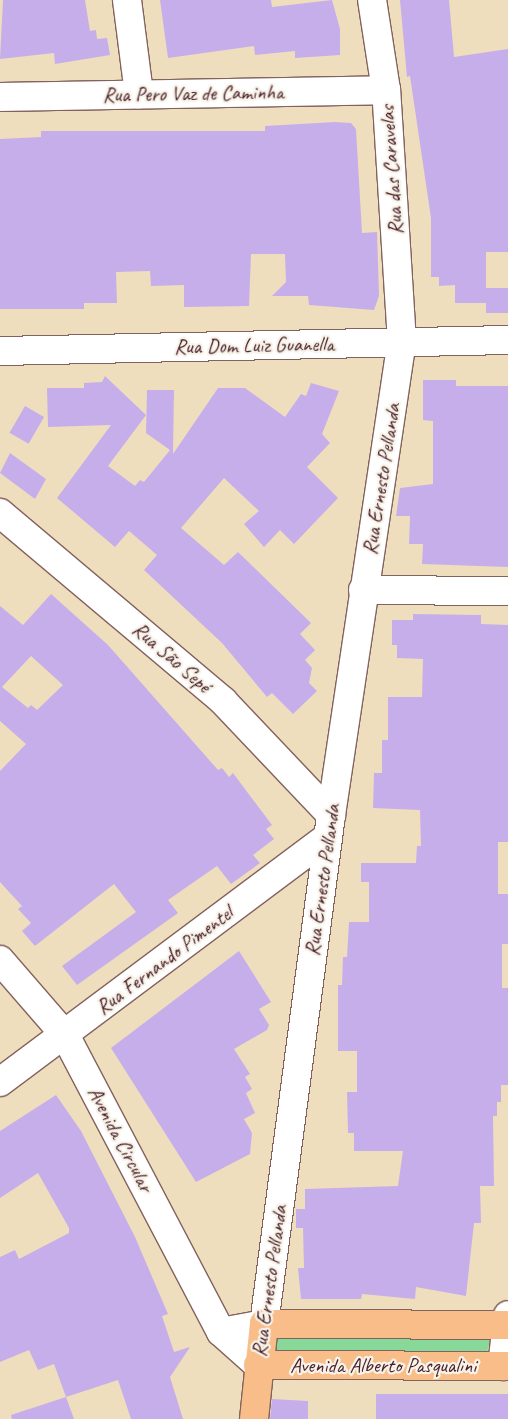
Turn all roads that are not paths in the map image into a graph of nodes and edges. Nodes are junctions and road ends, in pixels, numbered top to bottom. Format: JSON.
{"nodes":[{"id":1,"x":127,"y":0,"type":"edge"},
{"id":2,"x":372,"y":0,"type":"edge"},
{"id":3,"x":386,"y":90,"type":"junction"},
{"id":4,"x":139,"y":94,"type":"junction"},
{"id":5,"x":0,"y":97,"type":"edge"},
{"id":6,"x":508,"y":340,"type":"edge"},
{"id":7,"x":402,"y":342,"type":"junction"},
{"id":8,"x":0,"y":351,"type":"edge"},
{"id":9,"x":0,"y":513,"type":"edge"},
{"id":10,"x":363,"y":590,"type":"junction"},
{"id":11,"x":508,"y":591,"type":"edge"},
{"id":12,"x":329,"y":826,"type":"junction"},
{"id":13,"x":0,"y":960,"type":"edge"},
{"id":14,"x":65,"y":1035,"type":"junction"},
{"id":15,"x":0,"y":1082,"type":"edge"},
{"id":16,"x":508,"y":1322,"type":"edge"},
{"id":17,"x":264,"y":1324,"type":"junction"},
{"id":18,"x":221,"y":1332,"type":"junction"},
{"id":19,"x":258,"y":1365,"type":"junction"},
{"id":20,"x":505,"y":1366,"type":"edge"},
{"id":21,"x":254,"y":1419,"type":"edge"}],
"edges":[{"from":1,"to":4,"type":"street"},
{"from":2,"to":3,"type":"street","name":"Rua das Caravelas"},
{"from":3,"to":4,"type":"street","name":"Rua Pero Vaz de Caminha"},
{"from":3,"to":7,"type":"street","name":"Rua das Caravelas"},
{"from":4,"to":5,"type":"street","name":"Rua Pero Vaz de Caminha"},
{"from":6,"to":7,"type":"street","name":"Rua Dom Luiz Guanella"},
{"from":7,"to":8,"type":"street","name":"Rua Dom Luiz Guanella"},
{"from":7,"to":10,"type":"street","name":"Rua Ernesto Pellanda"},
{"from":9,"to":12,"type":"street","name":"Rua São Sepé"},
{"from":10,"to":11,"type":"street"},
{"from":10,"to":12,"type":"street","name":"Rua Ernesto Pellanda"},
{"from":12,"to":14,"type":"street","name":"Rua Fernando Pimentel"},
{"from":12,"to":17,"type":"street","name":"Rua Ernesto Pellanda"},
{"from":13,"to":14,"type":"street","name":"Avenida Circular"},
{"from":14,"to":15,"type":"street","name":"Rua Fernando Pimentel"},
{"from":14,"to":18,"type":"street","name":"Avenida Circular"},
{"from":16,"to":17,"type":"main road","name":"Avenida Alberto Pasqualini"},
{"from":16,"to":20,"type":"street"},
{"from":17,"to":18,"type":"street"},
{"from":17,"to":19,"type":"main road","name":"Rua Ernesto Pellanda"},
{"from":18,"to":19,"type":"street","name":"Avenida Circular"},
{"from":19,"to":20,"type":"main road","name":"Avenida Alberto Pasqualini"},
{"from":19,"to":21,"type":"main road","name":"Rua Ernesto Pellanda"}]}
